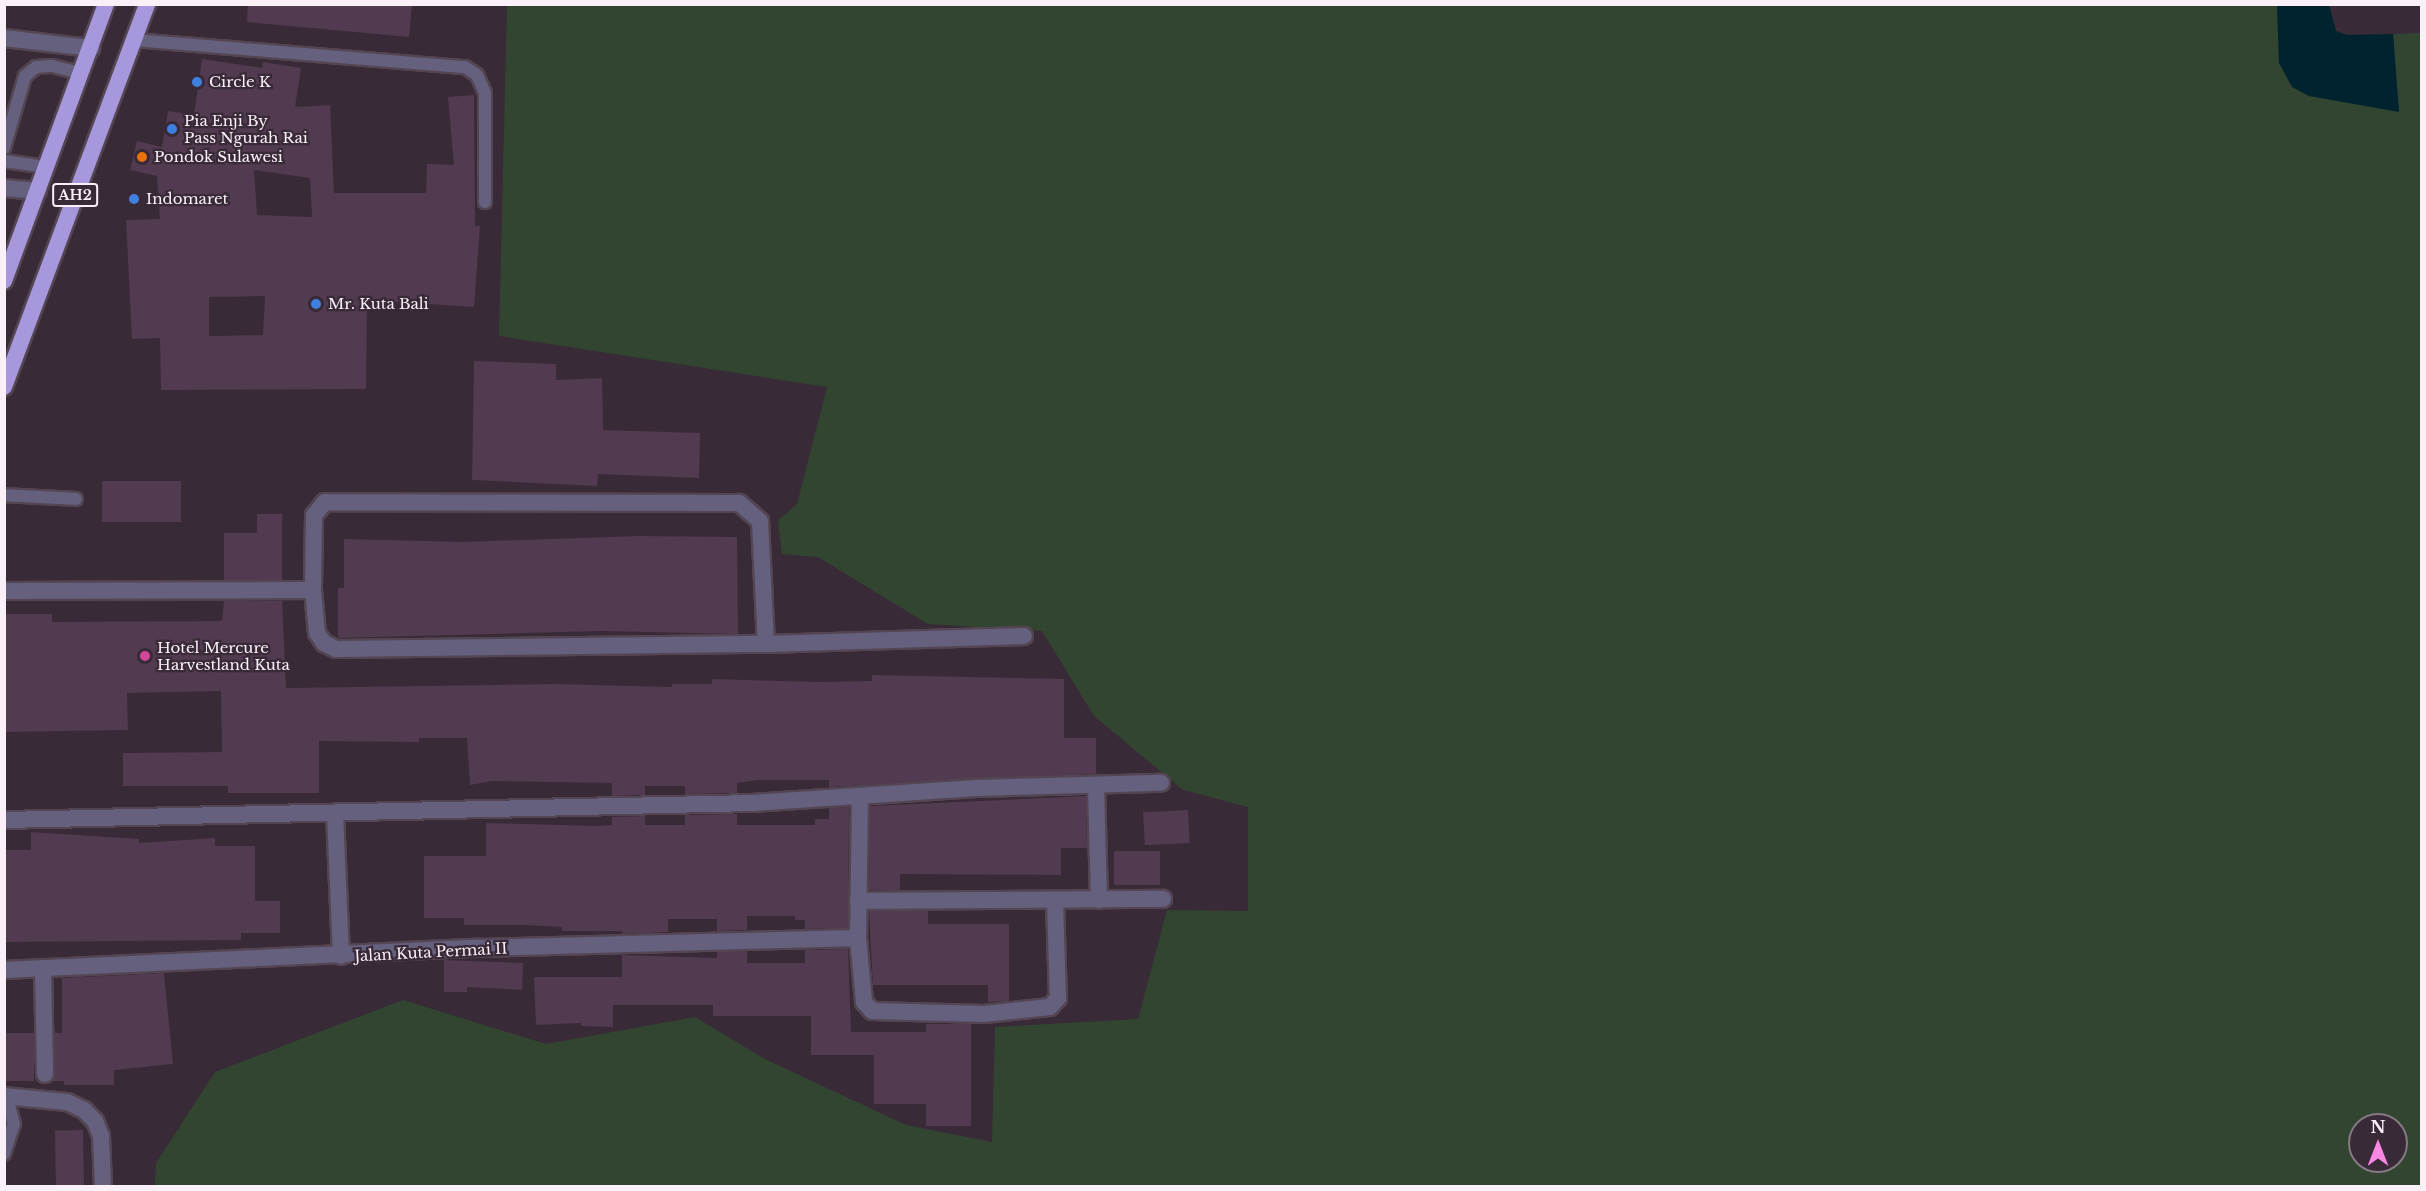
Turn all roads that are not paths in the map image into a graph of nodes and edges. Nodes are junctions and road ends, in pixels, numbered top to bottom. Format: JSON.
{"nodes":[{"id":1,"x":106,"y":4,"type":"edge"},
{"id":2,"x":147,"y":4,"type":"edge"},
{"id":3,"x":4,"y":38,"type":"edge"},
{"id":4,"x":134,"y":40,"type":"junction"},
{"id":5,"x":91,"y":48,"type":"junction"},
{"id":6,"x":81,"y":73,"type":"junction"},
{"id":7,"x":4,"y":148,"type":"edge"},
{"id":8,"x":4,"y":161,"type":"edge"},
{"id":9,"x":46,"y":167,"type":"junction"},
{"id":10,"x":4,"y":188,"type":"edge"},
{"id":11,"x":38,"y":191,"type":"junction"},
{"id":12,"x":485,"y":202,"type":"dead end"},
{"id":13,"x":11,"y":244,"type":"edge"},
{"id":14,"x":4,"y":281,"type":"edge"},
{"id":15,"x":4,"y":387,"type":"edge"},
{"id":16,"x":4,"y":495,"type":"edge"},
{"id":17,"x":76,"y":499,"type":"dead end"},
{"id":18,"x":313,"y":590,"type":"junction"},
{"id":19,"x":4,"y":591,"type":"edge"},
{"id":20,"x":1024,"y":636,"type":"dead end"},
{"id":21,"x":766,"y":644,"type":"junction"},
{"id":22,"x":1161,"y":783,"type":"dead end"},
{"id":23,"x":1096,"y":786,"type":"junction"},
{"id":24,"x":860,"y":796,"type":"junction"},
{"id":25,"x":335,"y":813,"type":"junction"},
{"id":26,"x":4,"y":820,"type":"edge"},
{"id":27,"x":1163,"y":899,"type":"dead end"},
{"id":28,"x":1099,"y":900,"type":"junction"},
{"id":29,"x":858,"y":901,"type":"junction"},
{"id":30,"x":1055,"y":901,"type":"junction"},
{"id":31,"x":858,"y":938,"type":"junction"},
{"id":32,"x":341,"y":956,"type":"junction"},
{"id":33,"x":43,"y":968,"type":"junction"},
{"id":34,"x":4,"y":970,"type":"edge"},
{"id":35,"x":45,"y":1074,"type":"dead end"},
{"id":36,"x":5,"y":1096,"type":"edge"},
{"id":37,"x":4,"y":1154,"type":"edge"},
{"id":38,"x":103,"y":1186,"type":"edge"}],
"edges":[{"from":1,"to":5,"type":"highway","number":"AH2"},
{"from":2,"to":4,"type":"highway","number":"AH2"},
{"from":3,"to":5,"type":"street"},
{"from":4,"to":12,"type":"lane"},
{"from":4,"to":15,"type":"highway","number":"AH2"},
{"from":5,"to":6,"type":"highway","number":"AH2"},
{"from":6,"to":7,"type":"lane"},
{"from":6,"to":9,"type":"highway","number":"AH2"},
{"from":8,"to":9,"type":"lane"},
{"from":9,"to":11,"type":"highway","number":"AH2"},
{"from":10,"to":11,"type":"street"},
{"from":11,"to":13,"type":"highway","number":"AH2"},
{"from":13,"to":14,"type":"highway","number":"AH2"},
{"from":16,"to":17,"type":"lane"},
{"from":18,"to":19,"type":"street"},
{"from":18,"to":21,"type":"street"},
{"from":18,"to":21,"type":"street"},
{"from":20,"to":21,"type":"street"},
{"from":22,"to":23,"type":"street"},
{"from":23,"to":24,"type":"street"},
{"from":23,"to":28,"type":"street"},
{"from":24,"to":25,"type":"street"},
{"from":24,"to":29,"type":"street"},
{"from":25,"to":26,"type":"street"},
{"from":25,"to":32,"type":"street"},
{"from":27,"to":28,"type":"street"},
{"from":28,"to":30,"type":"street"},
{"from":29,"to":30,"type":"street"},
{"from":29,"to":31,"type":"street"},
{"from":30,"to":31,"type":"street"},
{"from":31,"to":32,"type":"street","name":"Jalan Kuta Permai II"},
{"from":32,"to":33,"type":"street","name":"Jalan Kuta Permai II"},
{"from":33,"to":34,"type":"street","name":"Jalan Kuta Permai II"},
{"from":33,"to":35,"type":"street"},
{"from":36,"to":37,"type":"lane"},
{"from":36,"to":38,"type":"street"}]}
